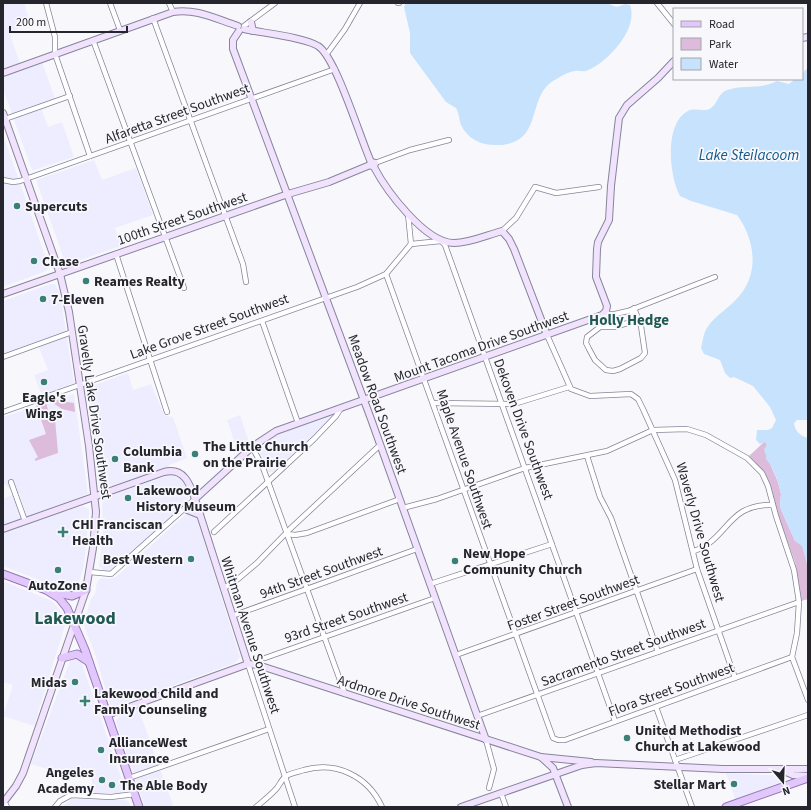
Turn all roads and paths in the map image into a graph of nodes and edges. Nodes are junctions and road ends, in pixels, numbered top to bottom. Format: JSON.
{"nodes":[{"id":1,"x":46,"y":3,"type":"edge"},
{"id":2,"x":110,"y":3,"type":"edge"},
{"id":3,"x":169,"y":3,"type":"edge"},
{"id":4,"x":275,"y":3,"type":"edge"},
{"id":5,"x":360,"y":3,"type":"edge"},
{"id":6,"x":657,"y":3,"type":"edge"},
{"id":7,"x":173,"y":12,"type":"junction"},
{"id":8,"x":154,"y":18,"type":"junction"},
{"id":9,"x":251,"y":22,"type":"junction"},
{"id":10,"x":673,"y":23,"type":"edge"},
{"id":11,"x":241,"y":28,"type":"junction"},
{"id":12,"x":120,"y":30,"type":"junction"},
{"id":13,"x":253,"y":31,"type":"junction"},
{"id":14,"x":93,"y":40,"type":"junction"},
{"id":15,"x":55,"y":54,"type":"junction"},
{"id":16,"x":326,"y":55,"type":"junction"},
{"id":17,"x":673,"y":62,"type":"edge"},
{"id":18,"x":335,"y":69,"type":"junction"},
{"id":19,"x":3,"y":73,"type":"edge"},
{"id":20,"x":70,"y":96,"type":"junction"},
{"id":21,"x":251,"y":98,"type":"junction"},
{"id":22,"x":4,"y":116,"type":"edge"},
{"id":23,"x":190,"y":120,"type":"junction"},
{"id":24,"x":449,"y":140,"type":"dead end"},
{"id":25,"x":130,"y":141,"type":"junction"},
{"id":26,"x":90,"y":156,"type":"junction"},
{"id":27,"x":372,"y":164,"type":"junction"},
{"id":28,"x":26,"y":178,"type":"junction"},
{"id":29,"x":3,"y":180,"type":"edge"},
{"id":30,"x":599,"y":187,"type":"dead end"},
{"id":31,"x":288,"y":194,"type":"junction"},
{"id":32,"x":408,"y":213,"type":"junction"},
{"id":33,"x":226,"y":216,"type":"junction"},
{"id":34,"x":502,"y":231,"type":"junction"},
{"id":35,"x":165,"y":237,"type":"junction"},
{"id":36,"x":441,"y":241,"type":"junction"},
{"id":37,"x":411,"y":244,"type":"junction"},
{"id":38,"x":116,"y":254,"type":"junction"},
{"id":39,"x":60,"y":274,"type":"junction"},
{"id":40,"x":386,"y":274,"type":"junction"},
{"id":41,"x":715,"y":277,"type":"dead end"},
{"id":42,"x":246,"y":282,"type":"dead end"},
{"id":43,"x":184,"y":288,"type":"dead end"},
{"id":44,"x":3,"y":294,"type":"edge"},
{"id":45,"x":326,"y":298,"type":"junction"},
{"id":46,"x":632,"y":309,"type":"junction"},
{"id":47,"x":604,"y":314,"type":"junction"},
{"id":48,"x":636,"y":320,"type":"junction"},
{"id":49,"x":262,"y":321,"type":"junction"},
{"id":50,"x":72,"y":332,"type":"junction"},
{"id":51,"x":547,"y":335,"type":"junction"},
{"id":52,"x":3,"y":357,"type":"edge"},
{"id":53,"x":486,"y":357,"type":"junction"},
{"id":54,"x":150,"y":360,"type":"junction"},
{"id":55,"x":425,"y":379,"type":"junction"},
{"id":56,"x":80,"y":385,"type":"junction"},
{"id":57,"x":570,"y":387,"type":"junction"},
{"id":58,"x":364,"y":400,"type":"junction"},
{"id":59,"x":434,"y":403,"type":"junction"},
{"id":60,"x":503,"y":405,"type":"junction"},
{"id":61,"x":341,"y":408,"type":"junction"},
{"id":62,"x":3,"y":412,"type":"edge"},
{"id":63,"x":166,"y":412,"type":"dead end"},
{"id":64,"x":298,"y":423,"type":"junction"},
{"id":65,"x":653,"y":430,"type":"junction"},
{"id":66,"x":380,"y":445,"type":"junction"},
{"id":67,"x":252,"y":447,"type":"junction"},
{"id":68,"x":587,"y":456,"type":"junction"},
{"id":69,"x":525,"y":468,"type":"junction"},
{"id":70,"x":268,"y":481,"type":"junction"},
{"id":71,"x":11,"y":482,"type":"dead end"},
{"id":72,"x":465,"y":490,"type":"junction"},
{"id":73,"x":94,"y":497,"type":"junction"},
{"id":74,"x":400,"y":498,"type":"junction"},
{"id":75,"x":195,"y":499,"type":"junction"},
{"id":76,"x":773,"y":506,"type":"junction"},
{"id":77,"x":403,"y":508,"type":"junction"},
{"id":78,"x":185,"y":509,"type":"junction"},
{"id":79,"x":200,"y":515,"type":"junction"},
{"id":80,"x":25,"y":521,"type":"junction"},
{"id":81,"x":3,"y":529,"type":"edge"},
{"id":82,"x":214,"y":532,"type":"dead end"},
{"id":83,"x":287,"y":534,"type":"junction"},
{"id":84,"x":552,"y":544,"type":"junction"},
{"id":85,"x":418,"y":549,"type":"junction"},
{"id":86,"x":694,"y":551,"type":"junction"},
{"id":87,"x":491,"y":565,"type":"junction"},
{"id":88,"x":697,"y":569,"type":"junction"},
{"id":89,"x":90,"y":572,"type":"junction"},
{"id":90,"x":3,"y":574,"type":"edge"},
{"id":91,"x":430,"y":584,"type":"junction"},
{"id":92,"x":224,"y":588,"type":"junction"},
{"id":93,"x":306,"y":588,"type":"junction"},
{"id":94,"x":46,"y":590,"type":"junction"},
{"id":95,"x":86,"y":590,"type":"junction"},
{"id":96,"x":637,"y":591,"type":"junction"},
{"id":97,"x":435,"y":598,"type":"junction"},
{"id":98,"x":799,"y":602,"type":"junction"},
{"id":99,"x":576,"y":613,"type":"junction"},
{"id":100,"x":232,"y":616,"type":"junction"},
{"id":101,"x":74,"y":624,"type":"junction"},
{"id":102,"x":718,"y":629,"type":"junction"},
{"id":103,"x":516,"y":634,"type":"junction"},
{"id":104,"x":324,"y":638,"type":"junction"},
{"id":105,"x":658,"y":652,"type":"junction"},
{"id":106,"x":456,"y":655,"type":"junction"},
{"id":107,"x":792,"y":657,"type":"junction"},
{"id":108,"x":62,"y":658,"type":"junction"},
{"id":109,"x":265,"y":658,"type":"dead end"},
{"id":110,"x":89,"y":662,"type":"junction"},
{"id":111,"x":248,"y":664,"type":"junction"},
{"id":112,"x":597,"y":673,"type":"junction"},
{"id":113,"x":735,"y":678,"type":"junction"},
{"id":114,"x":345,"y":694,"type":"junction"},
{"id":115,"x":537,"y":694,"type":"junction"},
{"id":116,"x":808,"y":700,"type":"edge"},
{"id":117,"x":656,"y":707,"type":"junction"},
{"id":118,"x":107,"y":715,"type":"junction"},
{"id":119,"x":808,"y":715,"type":"edge"},
{"id":120,"x":478,"y":719,"type":"junction"},
{"id":121,"x":615,"y":721,"type":"junction"},
{"id":122,"x":269,"y":729,"type":"junction"},
{"id":123,"x":465,"y":733,"type":"junction"},
{"id":124,"x":486,"y":740,"type":"junction"},
{"id":125,"x":558,"y":740,"type":"joint"},
{"id":126,"x":541,"y":757,"type":"junction"},
{"id":127,"x":596,"y":763,"type":"junction"},
{"id":128,"x":676,"y":764,"type":"junction"},
{"id":129,"x":808,"y":769,"type":"edge"},
{"id":130,"x":780,"y":770,"type":"junction"},
{"id":131,"x":555,"y":774,"type":"junction"},
{"id":132,"x":285,"y":777,"type":"junction"},
{"id":133,"x":808,"y":777,"type":"edge"},
{"id":134,"x":129,"y":778,"type":"junction"},
{"id":135,"x":489,"y":788,"type":"dead end"},
{"id":136,"x":501,"y":793,"type":"junction"},
{"id":137,"x":135,"y":794,"type":"junction"},
{"id":138,"x":4,"y":802,"type":"edge"},
{"id":139,"x":55,"y":807,"type":"edge"},
{"id":140,"x":139,"y":807,"type":"edge"},
{"id":141,"x":256,"y":807,"type":"edge"},
{"id":142,"x":295,"y":807,"type":"edge"},
{"id":143,"x":382,"y":807,"type":"edge"},
{"id":144,"x":461,"y":807,"type":"edge"},
{"id":145,"x":506,"y":807,"type":"edge"},
{"id":146,"x":568,"y":807,"type":"edge"},
{"id":147,"x":692,"y":807,"type":"edge"},
{"id":148,"x":726,"y":807,"type":"edge"}],
"edges":[{"from":1,"to":15,"type":"street"},
{"from":2,"to":12,"type":"street"},
{"from":3,"to":7,"type":"street"},
{"from":4,"to":9,"type":"street"},
{"from":5,"to":16,"type":"street"},
{"from":6,"to":10,"type":"street"},
{"from":7,"to":8,"type":"street","name":"Dekoven Drive Southwest"},
{"from":7,"to":11,"type":"street","name":"Dekoven Drive Southwest"},
{"from":8,"to":12,"type":"street","name":"Dekoven Drive Southwest"},
{"from":8,"to":23,"type":"street"},
{"from":9,"to":11,"type":"street"},
{"from":9,"to":13,"type":"street"},
{"from":11,"to":13,"type":"street","name":"Dekoven Drive Southwest"},
{"from":11,"to":21,"type":"street","name":"Meadow Road Southwest"},
{"from":12,"to":14,"type":"street","name":"Dekoven Drive Southwest"},
{"from":13,"to":16,"type":"street","name":"Dekoven Drive Southwest"},
{"from":14,"to":15,"type":"street","name":"Dekoven Drive Southwest"},
{"from":14,"to":25,"type":"street"},
{"from":15,"to":19,"type":"street","name":"Dekoven Drive Southwest"},
{"from":15,"to":20,"type":"street"},
{"from":16,"to":18,"type":"street","name":"Dekoven Drive Southwest"},
{"from":17,"to":47,"type":"street"},
{"from":18,"to":21,"type":"street","name":"Alfaretta Street Southwest"},
{"from":18,"to":27,"type":"street","name":"Dekoven Drive Southwest"},
{"from":20,"to":22,"type":"street"},
{"from":20,"to":26,"type":"street"},
{"from":21,"to":23,"type":"street","name":"Alfaretta Street Southwest"},
{"from":21,"to":31,"type":"street","name":"Meadow Road Southwest"},
{"from":22,"to":28,"type":"street","name":"Gravelly Lake Drive Southwest"},
{"from":23,"to":25,"type":"street","name":"Alfaretta Street Southwest"},
{"from":23,"to":33,"type":"street"},
{"from":24,"to":27,"type":"street","name":"100th Street Southwest"},
{"from":25,"to":26,"type":"street","name":"Alfaretta Street Southwest"},
{"from":25,"to":35,"type":"street"},
{"from":26,"to":28,"type":"street","name":"Alfaretta Street Southwest"},
{"from":27,"to":31,"type":"street","name":"100th Street Southwest"},
{"from":27,"to":32,"type":"street","name":"Dekoven Drive Southwest"},
{"from":28,"to":29,"type":"street","name":"Alfaretta Street Southwest"},
{"from":28,"to":39,"type":"street","name":"Gravelly Lake Drive Southwest"},
{"from":30,"to":34,"type":"street"},
{"from":31,"to":33,"type":"street","name":"100th Street Southwest"},
{"from":31,"to":45,"type":"street","name":"Meadow Road Southwest"},
{"from":32,"to":36,"type":"street","name":"Dekoven Drive Southwest"},
{"from":32,"to":37,"type":"street"},
{"from":33,"to":35,"type":"street","name":"100th Street Southwest"},
{"from":33,"to":42,"type":"street"},
{"from":34,"to":36,"type":"street"},
{"from":34,"to":51,"type":"street"},
{"from":35,"to":38,"type":"street","name":"100th Street Southwest"},
{"from":35,"to":43,"type":"street"},
{"from":36,"to":37,"type":"street"},
{"from":36,"to":53,"type":"street","name":"Dekoven Drive Southwest"},
{"from":37,"to":40,"type":"street","name":"Lake Grove Street Southwest"},
{"from":38,"to":39,"type":"street","name":"100th Street Southwest"},
{"from":38,"to":54,"type":"street"},
{"from":39,"to":44,"type":"street","name":"100th Street Southwest"},
{"from":39,"to":50,"type":"street","name":"Gravelly Lake Drive Southwest"},
{"from":40,"to":45,"type":"street","name":"Lake Grove Street Southwest"},
{"from":40,"to":55,"type":"street","name":"Maple Avenue Southwest"},
{"from":41,"to":46,"type":"street"},
{"from":45,"to":49,"type":"street","name":"Lake Grove Street Southwest"},
{"from":45,"to":58,"type":"street","name":"Meadow Road Southwest"},
{"from":46,"to":47,"type":"street"},
{"from":46,"to":48,"type":"street"},
{"from":47,"to":51,"type":"street","name":"Mount Tacoma Drive Southwest"},
{"from":48,"to":48,"type":"street"},
{"from":49,"to":54,"type":"street","name":"Lake Grove Street Southwest"},
{"from":49,"to":64,"type":"street"},
{"from":50,"to":52,"type":"street"},
{"from":50,"to":56,"type":"street","name":"Gravelly Lake Drive Southwest"},
{"from":51,"to":53,"type":"street","name":"Mount Tacoma Drive Southwest"},
{"from":51,"to":57,"type":"street"},
{"from":53,"to":55,"type":"street","name":"Mount Tacoma Drive Southwest"},
{"from":53,"to":60,"type":"street","name":"Dekoven Drive Southwest"},
{"from":54,"to":56,"type":"street","name":"Lake Grove Street Southwest"},
{"from":54,"to":63,"type":"street"},
{"from":55,"to":58,"type":"street","name":"Mount Tacoma Drive Southwest"},
{"from":55,"to":59,"type":"street","name":"Maple Avenue Southwest"},
{"from":56,"to":62,"type":"street","name":"Lake Grove Street Southwest"},
{"from":56,"to":73,"type":"street","name":"Gravelly Lake Drive Southwest"},
{"from":57,"to":60,"type":"street"},
{"from":57,"to":65,"type":"street","name":"Waverly Drive Southwest"},
{"from":58,"to":61,"type":"street","name":"Mount Tacoma Drive Southwest"},
{"from":58,"to":66,"type":"street","name":"Meadow Road Southwest"},
{"from":59,"to":60,"type":"street"},
{"from":59,"to":72,"type":"street","name":"Maple Avenue Southwest"},
{"from":60,"to":69,"type":"street","name":"Dekoven Drive Southwest"},
{"from":61,"to":64,"type":"street","name":"Mount Tacoma Drive Southwest"},
{"from":61,"to":70,"type":"street"},
{"from":64,"to":67,"type":"street","name":"Mount Tacoma Drive Southwest"},
{"from":65,"to":68,"type":"street"},
{"from":65,"to":76,"type":"street"},
{"from":65,"to":86,"type":"street","name":"Waverly Drive Southwest"},
{"from":66,"to":74,"type":"street","name":"Meadow Road Southwest"},
{"from":66,"to":83,"type":"street"},
{"from":67,"to":70,"type":"street"},
{"from":67,"to":75,"type":"street","name":"Mount Tacoma Drive Southwest"},
{"from":68,"to":69,"type":"street"},
{"from":68,"to":96,"type":"street"},
{"from":69,"to":72,"type":"street"},
{"from":69,"to":84,"type":"street","name":"Dekoven Drive Southwest"},
{"from":70,"to":82,"type":"street"},
{"from":70,"to":83,"type":"street"},
{"from":71,"to":80,"type":"street"},
{"from":72,"to":77,"type":"street"},
{"from":72,"to":87,"type":"street","name":"Maple Avenue Southwest"},
{"from":73,"to":75,"type":"street","name":"Whitman Avenue Southwest"},
{"from":73,"to":80,"type":"street"},
{"from":73,"to":89,"type":"street","name":"Gravelly Lake Drive Southwest"},
{"from":74,"to":77,"type":"street","name":"Meadow Road Southwest"},
{"from":74,"to":83,"type":"street"},
{"from":75,"to":78,"type":"street"},
{"from":75,"to":79,"type":"street","name":"Whitman Avenue Southwest"},
{"from":76,"to":86,"type":"street"},
{"from":76,"to":98,"type":"street"},
{"from":77,"to":85,"type":"street","name":"Meadow Road Southwest"},
{"from":78,"to":79,"type":"street"},
{"from":78,"to":89,"type":"street"},
{"from":79,"to":92,"type":"street","name":"Whitman Avenue Southwest"},
{"from":80,"to":81,"type":"street"},
{"from":83,"to":92,"type":"street"},
{"from":83,"to":93,"type":"street"},
{"from":84,"to":87,"type":"street"},
{"from":84,"to":99,"type":"street","name":"Dekoven Drive Southwest"},
{"from":85,"to":91,"type":"street","name":"Meadow Road Southwest"},
{"from":85,"to":93,"type":"street","name":"94th Street Southwest"},
{"from":86,"to":88,"type":"street","name":"Waverly Drive Southwest"},
{"from":87,"to":91,"type":"street"},
{"from":87,"to":103,"type":"street","name":"Maple Avenue Southwest"},
{"from":88,"to":96,"type":"street","name":"Foster Street Southwest"},
{"from":88,"to":102,"type":"street","name":"Waverly Drive Southwest"},
{"from":89,"to":95,"type":"street","name":"Gravelly Lake Drive Southwest"},
{"from":90,"to":94,"type":"main road"},
{"from":91,"to":97,"type":"street","name":"Meadow Road Southwest"},
{"from":92,"to":100,"type":"street","name":"Whitman Avenue Southwest"},
{"from":93,"to":100,"type":"street","name":"94th Street Southwest"},
{"from":93,"to":104,"type":"street"},
{"from":94,"to":95,"type":"main road"},
{"from":94,"to":101,"type":"main road"},
{"from":95,"to":101,"type":"street","name":"Gravelly Lake Drive Southwest"},
{"from":96,"to":99,"type":"street","name":"Foster Street Southwest"},
{"from":96,"to":105,"type":"street"},
{"from":97,"to":104,"type":"street","name":"93rd Street Southwest"},
{"from":97,"to":106,"type":"street","name":"Meadow Road Southwest"},
{"from":98,"to":102,"type":"street","name":"Sacramento Street Southwest"},
{"from":98,"to":107,"type":"street"},
{"from":99,"to":103,"type":"street","name":"Foster Street Southwest"},
{"from":99,"to":112,"type":"street","name":"Dekoven Drive Southwest"},
{"from":100,"to":111,"type":"street","name":"Whitman Avenue Southwest"},
{"from":101,"to":108,"type":"street","name":"Gravelly Lake Drive Southwest"},
{"from":101,"to":110,"type":"main road"},
{"from":102,"to":105,"type":"street","name":"Sacramento Street Southwest"},
{"from":102,"to":113,"type":"street","name":"Waverly Drive Southwest"},
{"from":103,"to":106,"type":"street","name":"Foster Street Southwest"},
{"from":103,"to":115,"type":"street","name":"Maple Avenue Southwest"},
{"from":104,"to":109,"type":"street","name":"93rd Street Southwest"},
{"from":104,"to":114,"type":"street"},
{"from":105,"to":112,"type":"street","name":"Sacramento Street Southwest"},
{"from":106,"to":120,"type":"street","name":"Meadow Road Southwest"},
{"from":107,"to":113,"type":"street","name":"Flora Street Southwest"},
{"from":107,"to":116,"type":"street"},
{"from":108,"to":110,"type":"main road"},
{"from":108,"to":138,"type":"street","name":"Gravelly Lake Drive Southwest"},
{"from":110,"to":118,"type":"main road"},
{"from":111,"to":114,"type":"street","name":"Ardmore Drive Southwest"},
{"from":111,"to":118,"type":"street"},
{"from":111,"to":122,"type":"street","name":"Whitman Avenue Southwest"},
{"from":112,"to":115,"type":"street","name":"Sacramento Street Southwest"},
{"from":112,"to":121,"type":"street","name":"Dekoven Drive Southwest"},
{"from":113,"to":117,"type":"street","name":"Flora Street Southwest"},
{"from":114,"to":123,"type":"street","name":"Ardmore Drive Southwest"},
{"from":115,"to":120,"type":"street","name":"Sacramento Street Southwest"},
{"from":115,"to":125,"type":"street","name":"Maple Avenue Southwest"},
{"from":117,"to":121,"type":"street","name":"Flora Street Southwest"},
{"from":117,"to":128,"type":"street"},
{"from":118,"to":134,"type":"main road"},
{"from":119,"to":128,"type":"street"},
{"from":120,"to":123,"type":"street"},
{"from":120,"to":124,"type":"street","name":"Meadow Road Southwest"},
{"from":121,"to":125,"type":"street","name":"Flora Street Southwest"},
{"from":122,"to":132,"type":"street","name":"Whitman Avenue Southwest"},
{"from":122,"to":134,"type":"street"},
{"from":123,"to":124,"type":"street","name":"Ardmore Drive Southwest"},
{"from":124,"to":126,"type":"street","name":"Ardmore Drive Southwest"},
{"from":124,"to":135,"type":"street","name":"Meadow Road Southwest"},
{"from":126,"to":127,"type":"street","name":"Ardmore Drive Southwest"},
{"from":126,"to":131,"type":"street"},
{"from":127,"to":128,"type":"street"},
{"from":127,"to":131,"type":"street"},
{"from":128,"to":130,"type":"street"},
{"from":128,"to":147,"type":"street"},
{"from":129,"to":130,"type":"street"},
{"from":130,"to":133,"type":"street"},
{"from":131,"to":136,"type":"street"},
{"from":131,"to":146,"type":"street"},
{"from":132,"to":141,"type":"street"},
{"from":132,"to":142,"type":"street","name":"Whitman Avenue Southwest"},
{"from":132,"to":143,"type":"street"},
{"from":133,"to":148,"type":"main road"},
{"from":134,"to":137,"type":"main road"},
{"from":136,"to":144,"type":"street"},
{"from":136,"to":145,"type":"street"},
{"from":137,"to":139,"type":"street"},
{"from":137,"to":140,"type":"main road"}]}
